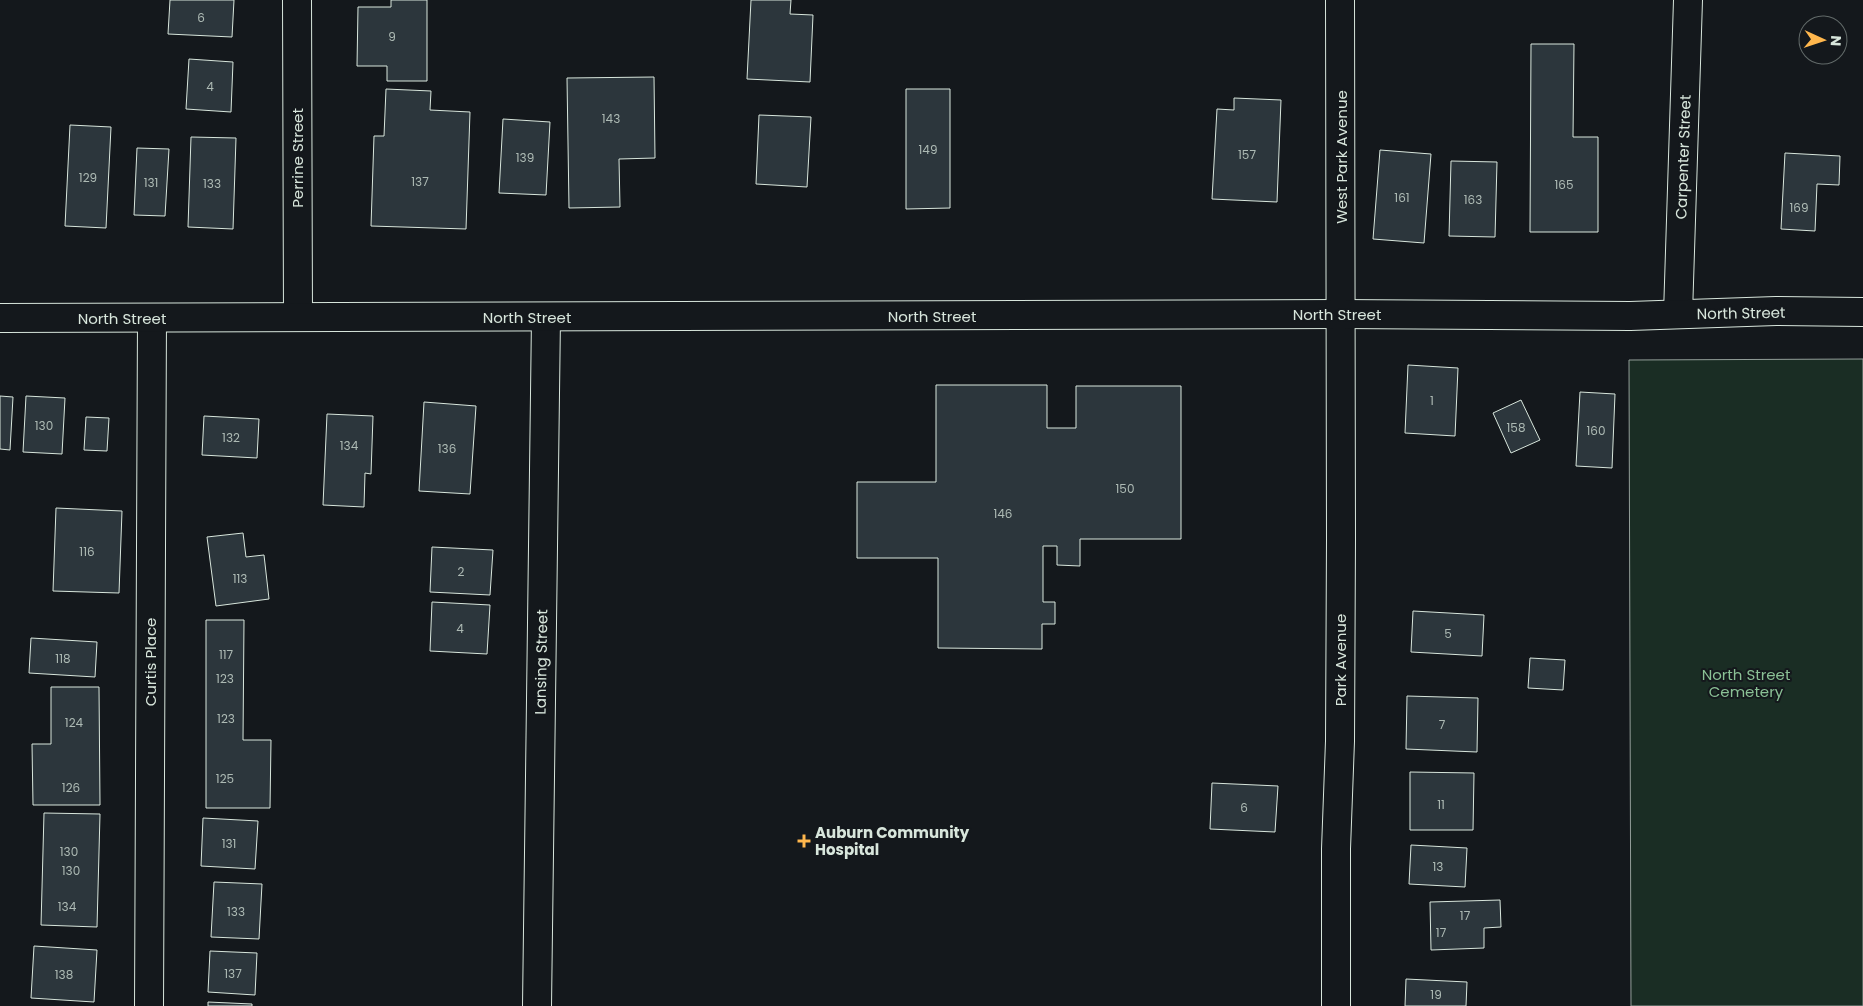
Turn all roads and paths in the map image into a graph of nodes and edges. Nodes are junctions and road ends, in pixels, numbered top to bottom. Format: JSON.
{"nodes":[{"id":1,"x":297,"y":0,"type":"edge"},
{"id":2,"x":1340,"y":0,"type":"edge"},
{"id":3,"x":1688,"y":0,"type":"edge"},
{"id":4,"x":1863,"y":312,"type":"edge"},
{"id":5,"x":1341,"y":314,"type":"junction"},
{"id":6,"x":1678,"y":314,"type":"junction"},
{"id":7,"x":298,"y":317,"type":"junction"},
{"id":8,"x":546,"y":317,"type":"junction"},
{"id":9,"x":0,"y":318,"type":"edge"},
{"id":10,"x":152,"y":318,"type":"junction"},
{"id":11,"x":149,"y":1006,"type":"edge"},
{"id":12,"x":537,"y":1006,"type":"edge"},
{"id":13,"x":1336,"y":1006,"type":"edge"}],
"edges":[{"from":1,"to":7,"type":"street","name":"Perrine Street"},
{"from":2,"to":5,"type":"street","name":"West Park Avenue"},
{"from":3,"to":6,"type":"street","name":"Carpenter Street"},
{"from":4,"to":6,"type":"street","name":"North Street"},
{"from":5,"to":6,"type":"street","name":"North Street"},
{"from":5,"to":8,"type":"street","name":"North Street"},
{"from":5,"to":13,"type":"street","name":"Park Avenue"},
{"from":7,"to":8,"type":"street","name":"North Street"},
{"from":7,"to":10,"type":"street","name":"North Street"},
{"from":8,"to":12,"type":"street","name":"Lansing Street"},
{"from":9,"to":10,"type":"street","name":"North Street"},
{"from":10,"to":11,"type":"street","name":"Curtis Place"}]}
